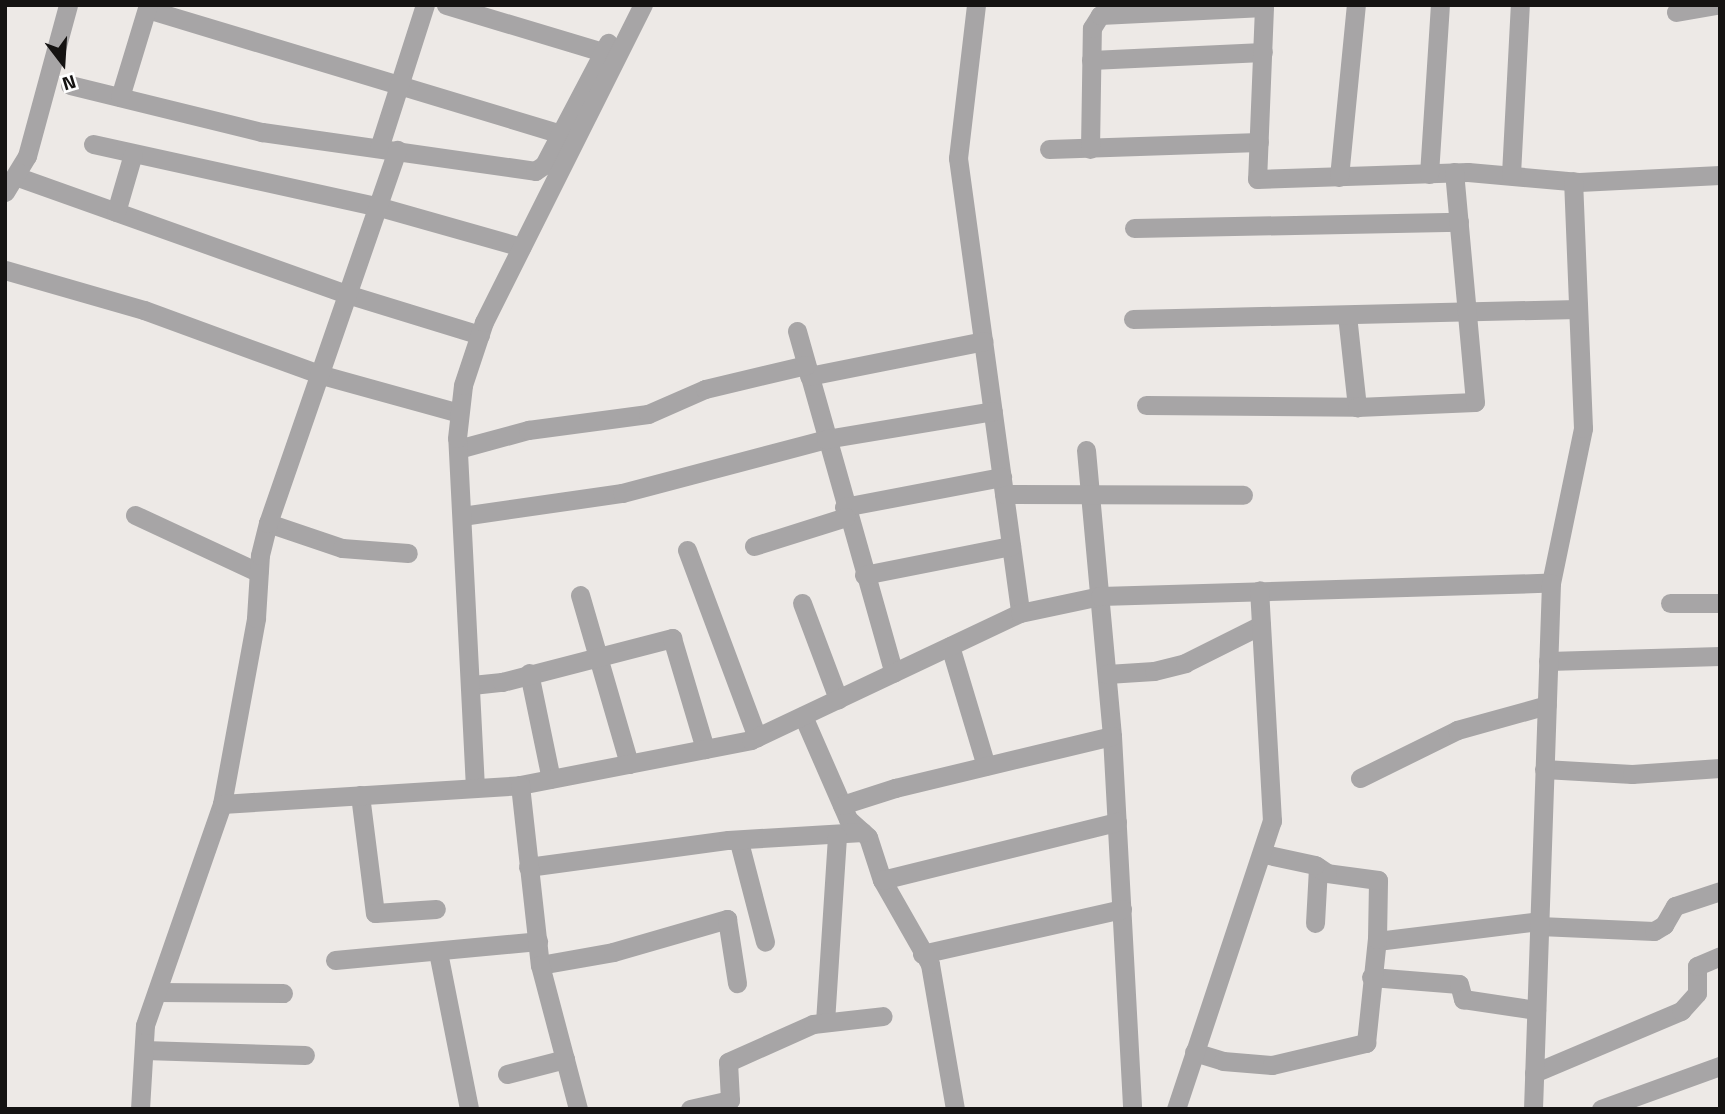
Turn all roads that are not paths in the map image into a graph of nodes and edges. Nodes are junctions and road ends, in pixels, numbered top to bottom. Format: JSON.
{"nodes":[{"id":1,"x":68,"y":5,"type":"edge"},
{"id":2,"x":425,"y":5,"type":"edge"},
{"id":3,"x":446,"y":5,"type":"edge"},
{"id":4,"x":629,"y":5,"type":"edge"},
{"id":5,"x":643,"y":5,"type":"edge"},
{"id":6,"x":976,"y":5,"type":"edge"},
{"id":7,"x":1356,"y":5,"type":"edge"},
{"id":8,"x":1440,"y":5,"type":"edge"},
{"id":9,"x":1520,"y":5,"type":"edge"},
{"id":10,"x":1716,"y":5,"type":"edge"},
{"id":11,"x":147,"y":7,"type":"edge"},
{"id":12,"x":1195,"y":7,"type":"edge"},
{"id":13,"x":1116,"y":8,"type":"edge"},
{"id":14,"x":1676,"y":12,"type":"dead end"},
{"id":15,"x":603,"y":52,"type":"junction"},
{"id":16,"x":1262,"y":52,"type":"junction"},
{"id":17,"x":1091,"y":60,"type":"junction"},
{"id":18,"x":70,"y":85,"type":"dead end"},
{"id":19,"x":398,"y":88,"type":"junction"},
{"id":20,"x":120,"y":97,"type":"junction"},
{"id":21,"x":560,"y":134,"type":"junction"},
{"id":22,"x":1259,"y":142,"type":"junction"},
{"id":23,"x":93,"y":144,"type":"dead end"},
{"id":24,"x":388,"y":149,"type":"junction"},
{"id":25,"x":1049,"y":149,"type":"dead end"},
{"id":26,"x":1090,"y":149,"type":"junction"},
{"id":27,"x":133,"y":153,"type":"junction"},
{"id":28,"x":1454,"y":172,"type":"junction"},
{"id":29,"x":1429,"y":174,"type":"junction"},
{"id":30,"x":1511,"y":174,"type":"junction"},
{"id":31,"x":1720,"y":175,"type":"edge"},
{"id":32,"x":1339,"y":177,"type":"junction"},
{"id":33,"x":1573,"y":181,"type":"junction"},
{"id":34,"x":12,"y":185,"type":"edge"},
{"id":35,"x":380,"y":207,"type":"junction"},
{"id":36,"x":116,"y":212,"type":"junction"},
{"id":37,"x":1459,"y":222,"type":"junction"},
{"id":38,"x":1135,"y":228,"type":"dead end"},
{"id":39,"x":522,"y":247,"type":"junction"},
{"id":40,"x":5,"y":270,"type":"edge"},
{"id":41,"x":350,"y":295,"type":"junction"},
{"id":42,"x":1578,"y":309,"type":"junction"},
{"id":43,"x":1468,"y":312,"type":"junction"},
{"id":44,"x":1347,"y":314,"type":"junction"},
{"id":45,"x":1133,"y":319,"type":"dead end"},
{"id":46,"x":797,"y":331,"type":"dead end"},
{"id":47,"x":480,"y":335,"type":"junction"},
{"id":48,"x":984,"y":341,"type":"junction"},
{"id":49,"x":807,"y":370,"type":"junction"},
{"id":50,"x":322,"y":374,"type":"junction"},
{"id":51,"x":1146,"y":405,"type":"dead end"},
{"id":52,"x":1357,"y":407,"type":"junction"},
{"id":53,"x":993,"y":411,"type":"junction"},
{"id":54,"x":459,"y":413,"type":"junction"},
{"id":55,"x":826,"y":439,"type":"junction"},
{"id":56,"x":457,"y":449,"type":"junction"},
{"id":57,"x":1086,"y":450,"type":"dead end"},
{"id":58,"x":1003,"y":485,"type":"junction"},
{"id":59,"x":1090,"y":494,"type":"junction"},
{"id":60,"x":1243,"y":495,"type":"dead end"},
{"id":61,"x":845,"y":512,"type":"junction"},
{"id":62,"x":135,"y":515,"type":"dead end"},
{"id":63,"x":462,"y":516,"type":"junction"},
{"id":64,"x":268,"y":523,"type":"junction"},
{"id":65,"x":754,"y":546,"type":"dead end"},
{"id":66,"x":1011,"y":546,"type":"junction"},
{"id":67,"x":687,"y":550,"type":"dead end"},
{"id":68,"x":408,"y":554,"type":"dead end"},
{"id":69,"x":258,"y":572,"type":"junction"},
{"id":70,"x":864,"y":575,"type":"junction"},
{"id":71,"x":1551,"y":583,"type":"junction"},
{"id":72,"x":1259,"y":590,"type":"junction"},
{"id":73,"x":580,"y":595,"type":"dead end"},
{"id":74,"x":1100,"y":596,"type":"junction"},
{"id":75,"x":802,"y":603,"type":"dead end"},
{"id":76,"x":1670,"y":603,"type":"dead end"},
{"id":77,"x":1720,"y":603,"type":"edge"},
{"id":78,"x":1020,"y":613,"type":"junction"},
{"id":79,"x":1262,"y":625,"type":"junction"},
{"id":80,"x":950,"y":646,"type":"junction"},
{"id":81,"x":597,"y":656,"type":"junction"},
{"id":82,"x":1720,"y":656,"type":"edge"},
{"id":83,"x":1548,"y":661,"type":"junction"},
{"id":84,"x":529,"y":673,"type":"junction"},
{"id":85,"x":894,"y":673,"type":"junction"},
{"id":86,"x":1107,"y":674,"type":"junction"},
{"id":87,"x":472,"y":685,"type":"junction"},
{"id":88,"x":838,"y":699,"type":"junction"},
{"id":89,"x":1546,"y":705,"type":"junction"},
{"id":90,"x":803,"y":716,"type":"junction"},
{"id":91,"x":1112,"y":736,"type":"junction"},
{"id":92,"x":757,"y":737,"type":"junction"},
{"id":93,"x":705,"y":749,"type":"junction"},
{"id":94,"x":629,"y":764,"type":"junction"},
{"id":95,"x":986,"y":766,"type":"junction"},
{"id":96,"x":1720,"y":768,"type":"edge"},
{"id":97,"x":1544,"y":769,"type":"junction"},
{"id":98,"x":1360,"y":778,"type":"dead end"},
{"id":99,"x":551,"y":779,"type":"junction"},
{"id":100,"x":520,"y":785,"type":"junction"},
{"id":101,"x":475,"y":788,"type":"junction"},
{"id":102,"x":360,"y":795,"type":"junction"},
{"id":103,"x":222,"y":804,"type":"junction"},
{"id":104,"x":842,"y":806,"type":"junction"},
{"id":105,"x":1117,"y":822,"type":"junction"},
{"id":106,"x":863,"y":832,"type":"junction"},
{"id":107,"x":837,"y":836,"type":"junction"},
{"id":108,"x":739,"y":842,"type":"junction"},
{"id":109,"x":1264,"y":853,"type":"junction"},
{"id":110,"x":528,"y":867,"type":"junction"},
{"id":111,"x":1318,"y":867,"type":"junction"},
{"id":112,"x":882,"y":880,"type":"junction"},
{"id":113,"x":1720,"y":891,"type":"edge"},
{"id":114,"x":436,"y":909,"type":"dead end"},
{"id":115,"x":1122,"y":909,"type":"junction"},
{"id":116,"x":1315,"y":923,"type":"dead end"},
{"id":117,"x":1539,"y":923,"type":"junction"},
{"id":118,"x":538,"y":940,"type":"junction"},
{"id":119,"x":1377,"y":941,"type":"junction"},
{"id":120,"x":765,"y":942,"type":"dead end"},
{"id":121,"x":438,"y":952,"type":"junction"},
{"id":122,"x":922,"y":954,"type":"junction"},
{"id":123,"x":1720,"y":956,"type":"edge"},
{"id":124,"x":335,"y":960,"type":"dead end"},
{"id":125,"x":540,"y":965,"type":"junction"},
{"id":126,"x":1371,"y":977,"type":"junction"},
{"id":127,"x":737,"y":983,"type":"dead end"},
{"id":128,"x":156,"y":992,"type":"junction"},
{"id":129,"x":283,"y":993,"type":"dead end"},
{"id":130,"x":1536,"y":1010,"type":"junction"},
{"id":131,"x":883,"y":1016,"type":"dead end"},
{"id":132,"x":825,"y":1022,"type":"junction"},
{"id":133,"x":144,"y":1050,"type":"junction"},
{"id":134,"x":1194,"y":1052,"type":"junction"},
{"id":135,"x":305,"y":1055,"type":"dead end"},
{"id":136,"x":565,"y":1059,"type":"junction"},
{"id":137,"x":1720,"y":1066,"type":"edge"},
{"id":138,"x":1534,"y":1073,"type":"junction"},
{"id":139,"x":507,"y":1074,"type":"dead end"},
{"id":140,"x":140,"y":1109,"type":"edge"},
{"id":141,"x":469,"y":1109,"type":"edge"},
{"id":142,"x":578,"y":1109,"type":"edge"},
{"id":143,"x":691,"y":1109,"type":"edge"},
{"id":144,"x":955,"y":1109,"type":"edge"},
{"id":145,"x":1132,"y":1109,"type":"edge"},
{"id":146,"x":1176,"y":1109,"type":"edge"},
{"id":147,"x":1532,"y":1109,"type":"edge"},
{"id":148,"x":1601,"y":1109,"type":"edge"}],
"edges":[{"from":1,"to":34,"type":"street"},
{"from":2,"to":19,"type":"street"},
{"from":3,"to":15,"type":"street"},
{"from":4,"to":15,"type":"street"},
{"from":5,"to":39,"type":"street"},
{"from":6,"to":48,"type":"street"},
{"from":7,"to":32,"type":"street"},
{"from":8,"to":29,"type":"street"},
{"from":9,"to":30,"type":"street"},
{"from":10,"to":14,"type":"street"},
{"from":11,"to":19,"type":"street"},
{"from":11,"to":20,"type":"street"},
{"from":12,"to":13,"type":"street"},
{"from":12,"to":16,"type":"street"},
{"from":13,"to":17,"type":"street"},
{"from":15,"to":21,"type":"street"},
{"from":16,"to":17,"type":"street"},
{"from":16,"to":22,"type":"street"},
{"from":17,"to":26,"type":"street"},
{"from":18,"to":20,"type":"street"},
{"from":19,"to":21,"type":"street"},
{"from":19,"to":24,"type":"street"},
{"from":20,"to":24,"type":"street"},
{"from":21,"to":24,"type":"street"},
{"from":22,"to":26,"type":"street"},
{"from":22,"to":32,"type":"street"},
{"from":23,"to":27,"type":"street"},
{"from":24,"to":35,"type":"street"},
{"from":25,"to":26,"type":"street"},
{"from":27,"to":35,"type":"street"},
{"from":27,"to":36,"type":"street"},
{"from":28,"to":29,"type":"street"},
{"from":28,"to":30,"type":"street"},
{"from":28,"to":37,"type":"street"},
{"from":29,"to":32,"type":"street"},
{"from":30,"to":33,"type":"street"},
{"from":31,"to":33,"type":"street"},
{"from":33,"to":42,"type":"street"},
{"from":34,"to":36,"type":"street"},
{"from":35,"to":39,"type":"street"},
{"from":35,"to":41,"type":"street"},
{"from":36,"to":41,"type":"street"},
{"from":37,"to":38,"type":"street"},
{"from":37,"to":43,"type":"street"},
{"from":39,"to":47,"type":"street"},
{"from":40,"to":50,"type":"street"},
{"from":41,"to":47,"type":"street"},
{"from":41,"to":50,"type":"street"},
{"from":42,"to":43,"type":"street"},
{"from":42,"to":71,"type":"street"},
{"from":43,"to":44,"type":"street"},
{"from":43,"to":52,"type":"street"},
{"from":44,"to":45,"type":"street"},
{"from":44,"to":52,"type":"street"},
{"from":46,"to":49,"type":"street"},
{"from":47,"to":54,"type":"street"},
{"from":48,"to":49,"type":"street"},
{"from":48,"to":53,"type":"street"},
{"from":49,"to":55,"type":"street"},
{"from":49,"to":56,"type":"street"},
{"from":50,"to":54,"type":"street"},
{"from":50,"to":64,"type":"street"},
{"from":51,"to":52,"type":"street"},
{"from":53,"to":55,"type":"street"},
{"from":53,"to":58,"type":"street"},
{"from":54,"to":56,"type":"street"},
{"from":55,"to":61,"type":"street"},
{"from":55,"to":63,"type":"street"},
{"from":56,"to":63,"type":"street"},
{"from":57,"to":59,"type":"street"},
{"from":58,"to":59,"type":"street"},
{"from":58,"to":61,"type":"street"},
{"from":58,"to":66,"type":"street"},
{"from":59,"to":60,"type":"street"},
{"from":59,"to":74,"type":"street"},
{"from":61,"to":65,"type":"street"},
{"from":61,"to":70,"type":"street"},
{"from":62,"to":69,"type":"street"},
{"from":63,"to":87,"type":"street"},
{"from":64,"to":68,"type":"street"},
{"from":64,"to":69,"type":"street"},
{"from":66,"to":70,"type":"street"},
{"from":66,"to":78,"type":"street"},
{"from":67,"to":92,"type":"street"},
{"from":69,"to":103,"type":"street"},
{"from":70,"to":85,"type":"street"},
{"from":71,"to":72,"type":"street"},
{"from":71,"to":83,"type":"street"},
{"from":72,"to":74,"type":"street"},
{"from":72,"to":79,"type":"street"},
{"from":73,"to":81,"type":"street"},
{"from":74,"to":78,"type":"street"},
{"from":74,"to":86,"type":"street"},
{"from":75,"to":88,"type":"street"},
{"from":76,"to":77,"type":"street"},
{"from":78,"to":80,"type":"street"},
{"from":79,"to":86,"type":"street"},
{"from":79,"to":109,"type":"street"},
{"from":80,"to":85,"type":"street"},
{"from":80,"to":95,"type":"street"},
{"from":81,"to":84,"type":"street"},
{"from":81,"to":93,"type":"street"},
{"from":81,"to":94,"type":"street"},
{"from":82,"to":83,"type":"street"},
{"from":83,"to":89,"type":"street"},
{"from":84,"to":87,"type":"street"},
{"from":84,"to":99,"type":"street"},
{"from":85,"to":88,"type":"street"},
{"from":86,"to":91,"type":"street"},
{"from":87,"to":101,"type":"street"},
{"from":88,"to":90,"type":"street"},
{"from":89,"to":97,"type":"street"},
{"from":89,"to":98,"type":"street"},
{"from":90,"to":92,"type":"street"},
{"from":90,"to":104,"type":"street"},
{"from":91,"to":95,"type":"street"},
{"from":91,"to":105,"type":"street"},
{"from":92,"to":93,"type":"street"},
{"from":93,"to":94,"type":"street"},
{"from":94,"to":99,"type":"street"},
{"from":95,"to":104,"type":"street"},
{"from":96,"to":97,"type":"street"},
{"from":97,"to":117,"type":"street"},
{"from":99,"to":100,"type":"street"},
{"from":100,"to":101,"type":"street"},
{"from":100,"to":110,"type":"street"},
{"from":101,"to":102,"type":"street"},
{"from":102,"to":103,"type":"street"},
{"from":102,"to":114,"type":"street"},
{"from":103,"to":128,"type":"street"},
{"from":104,"to":106,"type":"street"},
{"from":105,"to":112,"type":"street"},
{"from":105,"to":115,"type":"street"},
{"from":106,"to":107,"type":"street"},
{"from":106,"to":112,"type":"street"},
{"from":107,"to":108,"type":"street"},
{"from":107,"to":132,"type":"street"},
{"from":108,"to":110,"type":"street"},
{"from":108,"to":120,"type":"street"},
{"from":109,"to":111,"type":"street"},
{"from":109,"to":134,"type":"street"},
{"from":110,"to":118,"type":"street"},
{"from":111,"to":116,"type":"street"},
{"from":111,"to":119,"type":"street"},
{"from":112,"to":122,"type":"street"},
{"from":113,"to":117,"type":"street"},
{"from":115,"to":122,"type":"street"},
{"from":115,"to":145,"type":"street"},
{"from":117,"to":119,"type":"street"},
{"from":117,"to":130,"type":"street"},
{"from":118,"to":121,"type":"street"},
{"from":118,"to":125,"type":"street"},
{"from":119,"to":126,"type":"street"},
{"from":121,"to":124,"type":"street"},
{"from":121,"to":141,"type":"street"},
{"from":122,"to":144,"type":"street"},
{"from":123,"to":138,"type":"street"},
{"from":125,"to":127,"type":"street"},
{"from":125,"to":136,"type":"street"},
{"from":126,"to":130,"type":"street"},
{"from":126,"to":134,"type":"street"},
{"from":128,"to":129,"type":"street"},
{"from":128,"to":133,"type":"street"},
{"from":130,"to":138,"type":"street"},
{"from":131,"to":132,"type":"street"},
{"from":132,"to":143,"type":"street"},
{"from":133,"to":135,"type":"street"},
{"from":133,"to":140,"type":"street"},
{"from":134,"to":146,"type":"street"},
{"from":136,"to":139,"type":"street"},
{"from":136,"to":142,"type":"street"},
{"from":137,"to":148,"type":"street"},
{"from":138,"to":147,"type":"street"}]}
